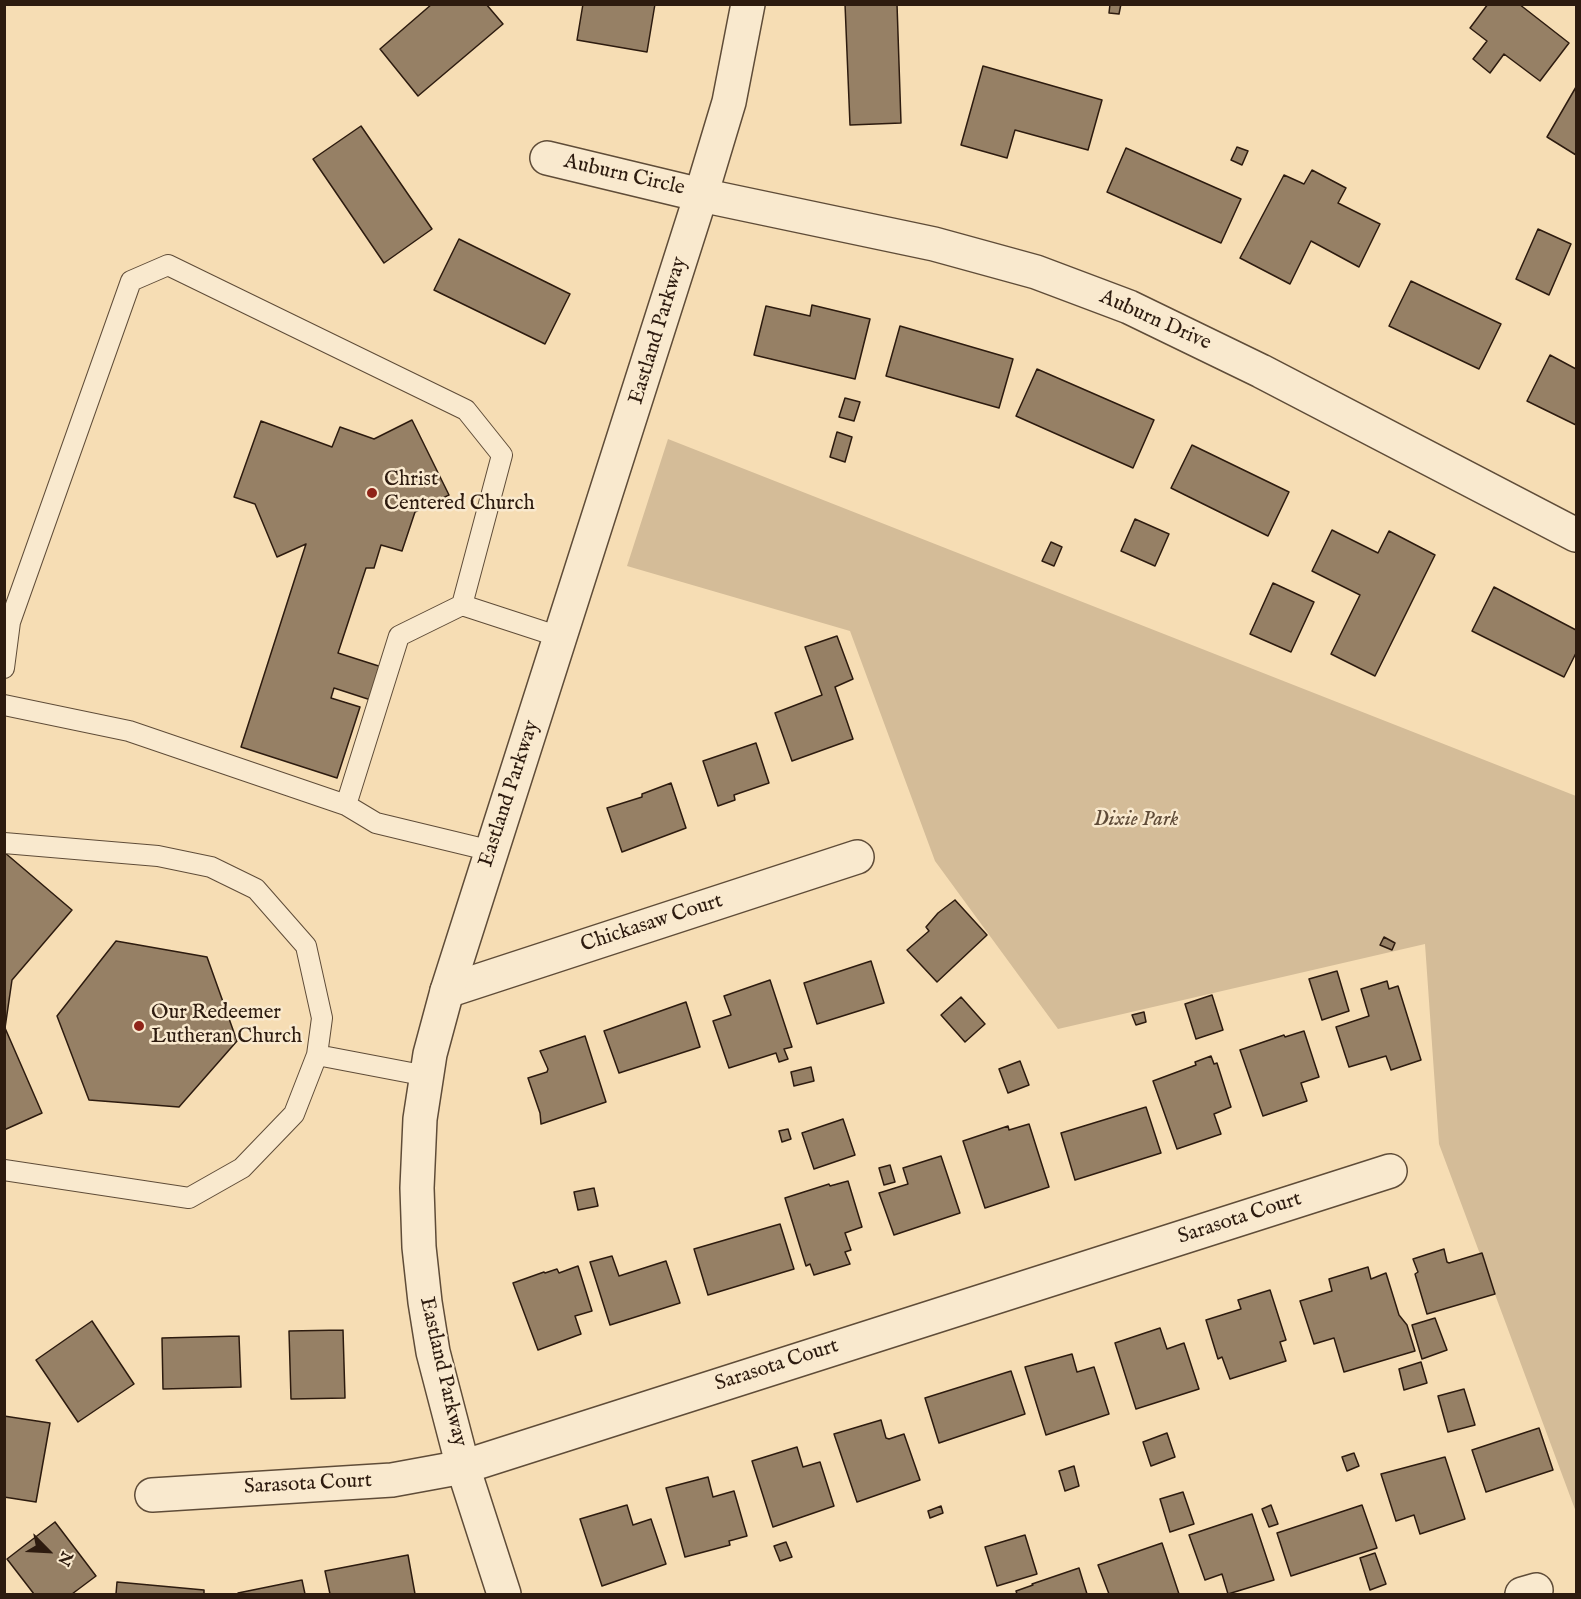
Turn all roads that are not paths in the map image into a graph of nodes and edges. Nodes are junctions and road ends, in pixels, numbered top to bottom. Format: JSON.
{"nodes":[{"id":1,"x":748,"y":4,"type":"edge"},
{"id":2,"x":548,"y":158,"type":"dead end"},
{"id":3,"x":701,"y":195,"type":"junction"},
{"id":4,"x":1576,"y":535,"type":"edge"},
{"id":5,"x":462,"y":605,"type":"junction"},
{"id":6,"x":7,"y":622,"type":"edge"},
{"id":7,"x":560,"y":637,"type":"junction"},
{"id":8,"x":4,"y":668,"type":"edge"},
{"id":9,"x":4,"y":705,"type":"edge"},
{"id":10,"x":346,"y":805,"type":"junction"},
{"id":11,"x":4,"y":843,"type":"edge"},
{"id":12,"x":492,"y":851,"type":"junction"},
{"id":13,"x":857,"y":857,"type":"dead end"},
{"id":14,"x":447,"y":990,"type":"junction"},
{"id":15,"x":317,"y":1055,"type":"junction"},
{"id":16,"x":427,"y":1076,"type":"junction"},
{"id":17,"x":4,"y":1170,"type":"edge"},
{"id":18,"x":1390,"y":1171,"type":"dead end"},
{"id":19,"x":463,"y":1467,"type":"junction"},
{"id":20,"x":152,"y":1495,"type":"dead end"},
{"id":21,"x":504,"y":1594,"type":"edge"}],
"edges":[{"from":1,"to":3,"type":"street","name":"Eastland Parkway"},
{"from":2,"to":3,"type":"street","name":"Auburn Circle"},
{"from":3,"to":4,"type":"street","name":"Auburn Drive"},
{"from":3,"to":7,"type":"street","name":"Eastland Parkway"},
{"from":5,"to":6,"type":"lane"},
{"from":5,"to":7,"type":"lane"},
{"from":5,"to":10,"type":"lane"},
{"from":6,"to":8,"type":"lane"},
{"from":7,"to":12,"type":"street","name":"Eastland Parkway"},
{"from":9,"to":10,"type":"lane"},
{"from":10,"to":12,"type":"lane"},
{"from":11,"to":15,"type":"lane"},
{"from":12,"to":14,"type":"street","name":"Eastland Parkway"},
{"from":13,"to":14,"type":"street","name":"Chickasaw Court"},
{"from":14,"to":16,"type":"street","name":"Eastland Parkway"},
{"from":15,"to":16,"type":"lane"},
{"from":15,"to":17,"type":"lane"},
{"from":16,"to":19,"type":"street","name":"Eastland Parkway"},
{"from":18,"to":19,"type":"street","name":"Sarasota Court"},
{"from":19,"to":20,"type":"street","name":"Sarasota Court"},
{"from":19,"to":21,"type":"street","name":"Eastland Parkway"}]}
